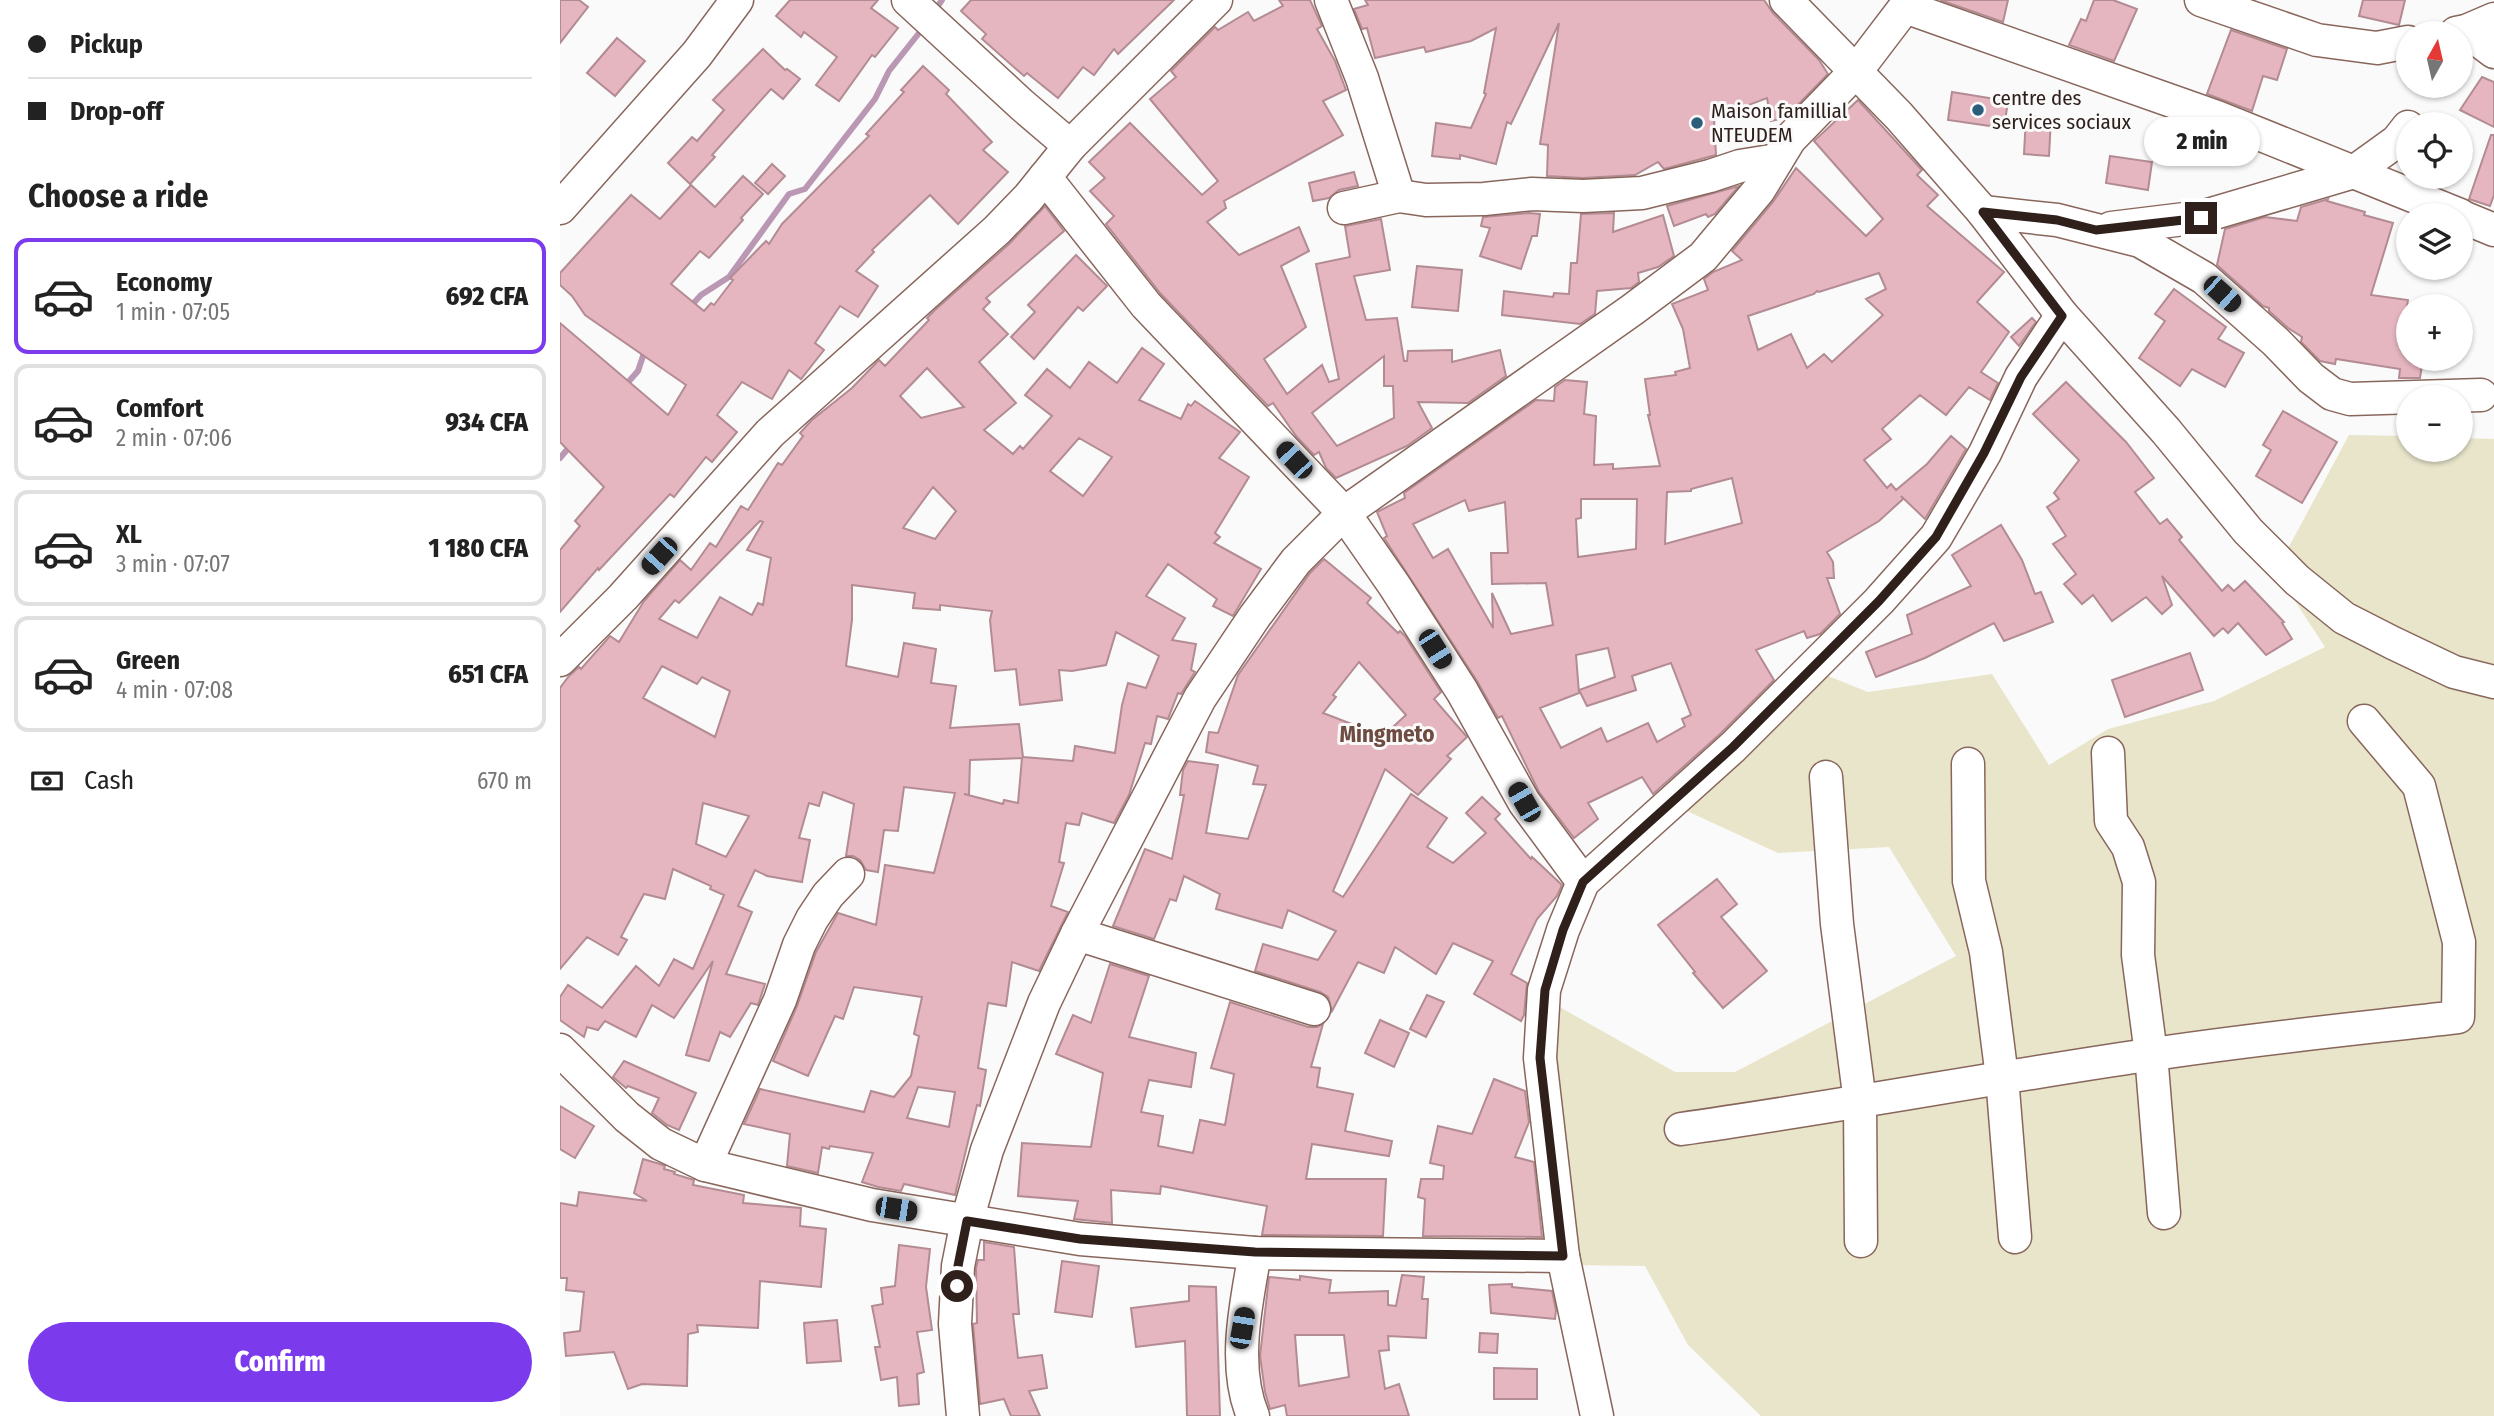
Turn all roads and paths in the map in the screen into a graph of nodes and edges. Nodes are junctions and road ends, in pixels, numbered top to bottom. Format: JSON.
{"nodes":[{"id":1,"x":737,"y":0,"type":"edge"},
{"id":2,"x":1216,"y":0,"type":"edge"},
{"id":3,"x":1331,"y":0,"type":"edge"},
{"id":4,"x":1786,"y":0,"type":"edge"},
{"id":5,"x":2201,"y":0,"type":"edge"},
{"id":6,"x":1906,"y":3,"type":"edge"},
{"id":7,"x":923,"y":14,"type":"edge"},
{"id":8,"x":2473,"y":29,"type":"edge"},
{"id":9,"x":2396,"y":44,"type":"edge"},
{"id":10,"x":2494,"y":52,"type":"edge"},
{"id":11,"x":1857,"y":70,"type":"junction"},
{"id":12,"x":2396,"y":142,"type":"edge"},
{"id":13,"x":1070,"y":146,"type":"junction"},
{"id":14,"x":1777,"y":160,"type":"junction"},
{"id":15,"x":2354,"y":172,"type":"junction"},
{"id":16,"x":1045,"y":177,"type":"junction"},
{"id":17,"x":1399,"y":196,"type":"junction"},
{"id":18,"x":2430,"y":203,"type":"edge"},
{"id":19,"x":560,"y":208,"type":"edge"},
{"id":20,"x":1344,"y":208,"type":"dead end"},
{"id":21,"x":1983,"y":212,"type":"junction"},
{"id":22,"x":2473,"y":221,"type":"edge"},
{"id":23,"x":2096,"y":230,"type":"junction"},
{"id":24,"x":2494,"y":230,"type":"edge"},
{"id":25,"x":2062,"y":316,"type":"junction"},
{"id":26,"x":2481,"y":395,"type":"dead end"},
{"id":27,"x":1344,"y":513,"type":"junction"},
{"id":28,"x":560,"y":660,"type":"edge"},
{"id":29,"x":2494,"y":682,"type":"edge"},
{"id":30,"x":2364,"y":721,"type":"dead end"},
{"id":31,"x":2108,"y":753,"type":"dead end"},
{"id":32,"x":1968,"y":764,"type":"dead end"},
{"id":33,"x":1826,"y":777,"type":"dead end"},
{"id":34,"x":848,"y":874,"type":"dead end"},
{"id":35,"x":1583,"y":882,"type":"junction"},
{"id":36,"x":1077,"y":934,"type":"junction"},
{"id":37,"x":1314,"y":1010,"type":"dead end"},
{"id":38,"x":560,"y":1050,"type":"edge"},
{"id":39,"x":2151,"y":1054,"type":"junction"},
{"id":40,"x":2002,"y":1077,"type":"junction"},
{"id":41,"x":1860,"y":1102,"type":"junction"},
{"id":42,"x":1681,"y":1129,"type":"dead end"},
{"id":43,"x":705,"y":1165,"type":"junction"},
{"id":44,"x":2164,"y":1213,"type":"dead end"},
{"id":45,"x":967,"y":1221,"type":"junction"},
{"id":46,"x":2015,"y":1237,"type":"dead end"},
{"id":47,"x":1861,"y":1241,"type":"dead end"},
{"id":48,"x":1255,"y":1252,"type":"junction"},
{"id":49,"x":1563,"y":1256,"type":"junction"},
{"id":50,"x":963,"y":1416,"type":"edge"},
{"id":51,"x":1253,"y":1416,"type":"edge"},
{"id":52,"x":1597,"y":1416,"type":"edge"}],
"edges":[{"from":1,"to":19,"type":"street"},
{"from":2,"to":13,"type":"street"},
{"from":3,"to":17,"type":"street"},
{"from":4,"to":11,"type":"street"},
{"from":5,"to":9,"type":"street"},
{"from":6,"to":11,"type":"street"},
{"from":6,"to":15,"type":"street"},
{"from":7,"to":13,"type":"street"},
{"from":8,"to":10,"type":"street"},
{"from":11,"to":14,"type":"street"},
{"from":11,"to":21,"type":"street"},
{"from":12,"to":15,"type":"street"},
{"from":13,"to":16,"type":"street"},
{"from":14,"to":17,"type":"street"},
{"from":14,"to":27,"type":"street"},
{"from":15,"to":18,"type":"street"},
{"from":15,"to":23,"type":"street"},
{"from":16,"to":27,"type":"street"},
{"from":16,"to":28,"type":"street"},
{"from":17,"to":20,"type":"street"},
{"from":21,"to":23,"type":"street"},
{"from":21,"to":25,"type":"street"},
{"from":22,"to":24,"type":"street"},
{"from":23,"to":26,"type":"street"},
{"from":25,"to":29,"type":"street"},
{"from":25,"to":35,"type":"street"},
{"from":27,"to":35,"type":"street"},
{"from":27,"to":36,"type":"street"},
{"from":30,"to":39,"type":"street"},
{"from":31,"to":39,"type":"street"},
{"from":32,"to":40,"type":"street"},
{"from":33,"to":41,"type":"street"},
{"from":34,"to":43,"type":"street"},
{"from":35,"to":49,"type":"street"},
{"from":36,"to":37,"type":"street"},
{"from":36,"to":45,"type":"street"},
{"from":38,"to":43,"type":"street"},
{"from":39,"to":40,"type":"street"},
{"from":39,"to":44,"type":"street"},
{"from":40,"to":41,"type":"street"},
{"from":40,"to":46,"type":"street"},
{"from":41,"to":42,"type":"street"},
{"from":41,"to":47,"type":"street"},
{"from":43,"to":45,"type":"street"},
{"from":45,"to":48,"type":"street"},
{"from":45,"to":50,"type":"street"},
{"from":48,"to":49,"type":"street"},
{"from":48,"to":51,"type":"street"},
{"from":49,"to":52,"type":"street"}]}
